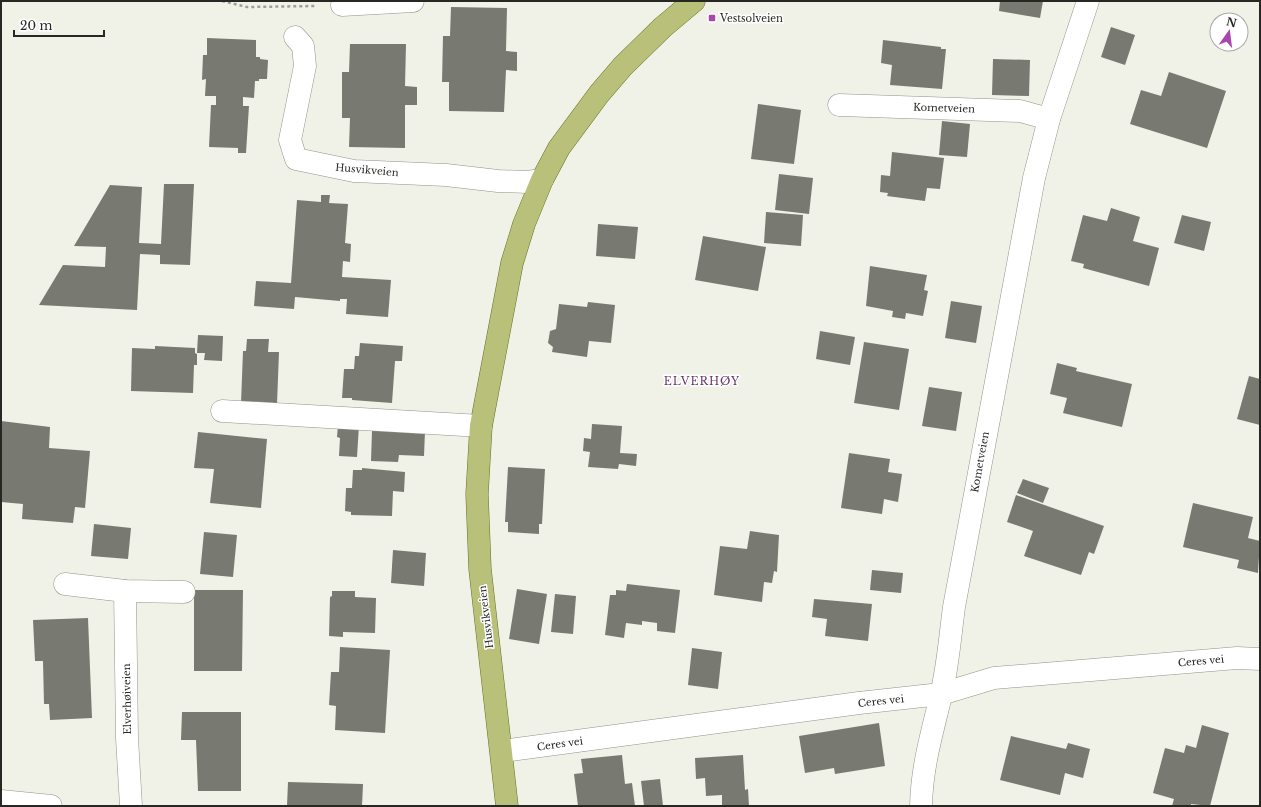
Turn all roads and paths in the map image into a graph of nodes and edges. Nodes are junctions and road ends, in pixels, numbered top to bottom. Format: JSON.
{"nodes":[{"id":1,"x":222,"y":1,"type":"edge"},
{"id":2,"x":413,"y":1,"type":"edge"},
{"id":3,"x":694,"y":1,"type":"edge"},
{"id":4,"x":1088,"y":1,"type":"edge"},
{"id":5,"x":342,"y":5,"type":"joint"},
{"id":6,"x":295,"y":37,"type":"dead end"},
{"id":7,"x":839,"y":104,"type":"dead end"},
{"id":8,"x":1049,"y":119,"type":"junction"},
{"id":9,"x":542,"y":180,"type":"junction"},
{"id":10,"x":222,"y":411,"type":"dead end"},
{"id":11,"x":481,"y":426,"type":"junction"},
{"id":12,"x":65,"y":584,"type":"dead end"},
{"id":13,"x":125,"y":591,"type":"junction"},
{"id":14,"x":184,"y":592,"type":"dead end"},
{"id":15,"x":1260,"y":659,"type":"edge"},
{"id":16,"x":941,"y":694,"type":"junction"},
{"id":17,"x":502,"y":754,"type":"junction"},
{"id":18,"x":1,"y":801,"type":"edge"},
{"id":19,"x":51,"y":806,"type":"edge"},
{"id":20,"x":131,"y":806,"type":"edge"},
{"id":21,"x":507,"y":806,"type":"edge"},
{"id":22,"x":921,"y":806,"type":"edge"}],
"edges":[{"from":1,"to":5,"type":"path"},
{"from":2,"to":5,"type":"street"},
{"from":3,"to":9,"type":"main road","name":"Husvikveien"},
{"from":4,"to":8,"type":"street","name":"Kometveien"},
{"from":6,"to":9,"type":"street","name":"Husvikveien"},
{"from":7,"to":8,"type":"street","name":"Kometveien"},
{"from":8,"to":16,"type":"street","name":"Kometveien"},
{"from":9,"to":11,"type":"main road","name":"Husvikveien"},
{"from":10,"to":11,"type":"street"},
{"from":11,"to":17,"type":"main road","name":"Husvikveien"},
{"from":12,"to":13,"type":"street"},
{"from":13,"to":14,"type":"street"},
{"from":13,"to":20,"type":"street","name":"Elverhøiveien"},
{"from":15,"to":16,"type":"street","name":"Ceres vei"},
{"from":16,"to":17,"type":"street","name":"Ceres vei"},
{"from":16,"to":22,"type":"street","name":"Kometveien"},
{"from":17,"to":21,"type":"main road","name":"Husvikveien"},
{"from":18,"to":19,"type":"street"}]}
